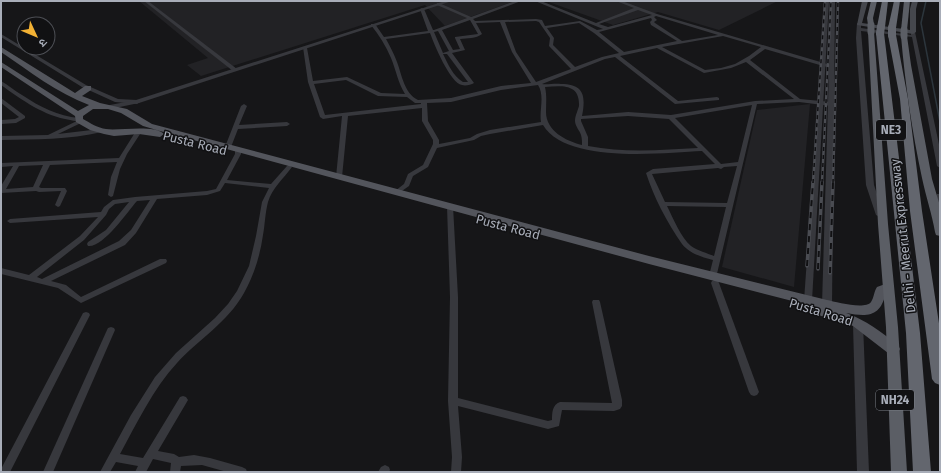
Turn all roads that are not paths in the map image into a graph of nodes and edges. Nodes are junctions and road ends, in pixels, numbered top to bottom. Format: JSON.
{"nodes":[{"id":1,"x":146,"y":1,"type":"edge"},
{"id":2,"x":450,"y":1,"type":"edge"},
{"id":3,"x":519,"y":1,"type":"edge"},
{"id":4,"x":537,"y":1,"type":"edge"},
{"id":5,"x":618,"y":1,"type":"edge"},
{"id":6,"x":827,"y":1,"type":"edge"},
{"id":7,"x":833,"y":1,"type":"edge"},
{"id":8,"x":865,"y":1,"type":"edge"},
{"id":9,"x":874,"y":1,"type":"edge"},
{"id":10,"x":886,"y":1,"type":"edge"},
{"id":11,"x":897,"y":1,"type":"edge"},
{"id":12,"x":907,"y":1,"type":"edge"},
{"id":13,"x":915,"y":1,"type":"edge"},
{"id":14,"x":438,"y":4,"type":"junction"},
{"id":15,"x":638,"y":8,"type":"junction"},
{"id":16,"x":422,"y":10,"type":"junction"},
{"id":17,"x":654,"y":16,"type":"junction"},
{"id":18,"x":472,"y":20,"type":"junction"},
{"id":19,"x":502,"y":21,"type":"junction"},
{"id":20,"x":596,"y":24,"type":"junction"},
{"id":21,"x":373,"y":25,"type":"junction"},
{"id":22,"x":859,"y":26,"type":"junction"},
{"id":23,"x":544,"y":27,"type":"junction"},
{"id":24,"x":609,"y":29,"type":"junction"},
{"id":25,"x":876,"y":29,"type":"junction"},
{"id":26,"x":440,"y":30,"type":"junction"},
{"id":27,"x":431,"y":32,"type":"junction"},
{"id":28,"x":596,"y":32,"type":"junction"},
{"id":29,"x":913,"y":34,"type":"junction"},
{"id":30,"x":723,"y":35,"type":"junction"},
{"id":31,"x":1,"y":36,"type":"edge"},
{"id":32,"x":383,"y":38,"type":"junction"},
{"id":33,"x":681,"y":42,"type":"junction"},
{"id":34,"x":658,"y":46,"type":"junction"},
{"id":35,"x":764,"y":47,"type":"junction"},
{"id":36,"x":304,"y":48,"type":"junction"},
{"id":37,"x":1,"y":49,"type":"edge"},
{"id":38,"x":450,"y":53,"type":"junction"},
{"id":39,"x":441,"y":54,"type":"junction"},
{"id":40,"x":623,"y":54,"type":"junction"},
{"id":41,"x":616,"y":56,"type":"junction"},
{"id":42,"x":748,"y":61,"type":"junction"},
{"id":43,"x":1,"y":64,"type":"edge"},
{"id":44,"x":822,"y":65,"type":"junction"},
{"id":45,"x":832,"y":67,"type":"junction"},
{"id":46,"x":574,"y":69,"type":"junction"},
{"id":47,"x":235,"y":70,"type":"junction"},
{"id":48,"x":311,"y":82,"type":"junction"},
{"id":49,"x":1,"y":83,"type":"edge"},
{"id":50,"x":538,"y":84,"type":"junction"},
{"id":51,"x":88,"y":88,"type":"junction"},
{"id":52,"x":76,"y":96,"type":"junction"},
{"id":53,"x":407,"y":96,"type":"junction"},
{"id":54,"x":717,"y":99,"type":"dead end"},
{"id":55,"x":1,"y":100,"type":"edge"},
{"id":56,"x":799,"y":100,"type":"junction"},
{"id":57,"x":137,"y":102,"type":"junction"},
{"id":58,"x":755,"y":103,"type":"junction"},
{"id":59,"x":821,"y":103,"type":"junction"},
{"id":60,"x":424,"y":104,"type":"junction"},
{"id":61,"x":831,"y":104,"type":"junction"},
{"id":62,"x":98,"y":105,"type":"junction"},
{"id":63,"x":244,"y":106,"type":"dead end"},
{"id":64,"x":110,"y":107,"type":"junction"},
{"id":65,"x":128,"y":113,"type":"junction"},
{"id":66,"x":345,"y":114,"type":"junction"},
{"id":67,"x":671,"y":117,"type":"junction"},
{"id":68,"x":579,"y":118,"type":"junction"},
{"id":69,"x":80,"y":119,"type":"junction"},
{"id":70,"x":138,"y":119,"type":"junction"},
{"id":71,"x":1,"y":122,"type":"edge"},
{"id":72,"x":544,"y":123,"type":"junction"},
{"id":73,"x":288,"y":124,"type":"dead end"},
{"id":74,"x":236,"y":127,"type":"junction"},
{"id":75,"x":100,"y":131,"type":"junction"},
{"id":76,"x":139,"y":131,"type":"junction"},
{"id":77,"x":114,"y":133,"type":"junction"},
{"id":78,"x":48,"y":136,"type":"junction"},
{"id":79,"x":1,"y":138,"type":"edge"},
{"id":80,"x":435,"y":147,"type":"junction"},
{"id":81,"x":585,"y":148,"type":"junction"},
{"id":82,"x":704,"y":149,"type":"junction"},
{"id":83,"x":235,"y":150,"type":"junction"},
{"id":84,"x":120,"y":160,"type":"junction"},
{"id":85,"x":47,"y":164,"type":"junction"},
{"id":86,"x":739,"y":164,"type":"junction"},
{"id":87,"x":17,"y":165,"type":"junction"},
{"id":88,"x":1,"y":166,"type":"edge"},
{"id":89,"x":940,"y":166,"type":"edge"},
{"id":90,"x":721,"y":167,"type":"junction"},
{"id":91,"x":289,"y":168,"type":"junction"},
{"id":92,"x":339,"y":177,"type":"junction"},
{"id":93,"x":223,"y":181,"type":"junction"},
{"id":94,"x":273,"y":186,"type":"junction"},
{"id":95,"x":36,"y":189,"type":"junction"},
{"id":96,"x":1,"y":191,"type":"edge"},
{"id":97,"x":397,"y":192,"type":"junction"},
{"id":98,"x":111,"y":195,"type":"dead end"},
{"id":99,"x":940,"y":196,"type":"edge"},
{"id":100,"x":154,"y":198,"type":"junction"},
{"id":101,"x":135,"y":199,"type":"junction"},
{"id":102,"x":58,"y":204,"type":"dead end"},
{"id":103,"x":663,"y":204,"type":"junction"},
{"id":104,"x":729,"y":205,"type":"junction"},
{"id":105,"x":450,"y":208,"type":"junction"},
{"id":106,"x":937,"y":213,"type":"junction"},
{"id":107,"x":104,"y":214,"type":"junction"},
{"id":108,"x":10,"y":221,"type":"dead end"},
{"id":109,"x":883,"y":224,"type":"junction"},
{"id":110,"x":940,"y":232,"type":"edge"},
{"id":111,"x":92,"y":244,"type":"dead end"},
{"id":112,"x":717,"y":259,"type":"junction"},
{"id":113,"x":163,"y":261,"type":"dead end"},
{"id":114,"x":1,"y":272,"type":"edge"},
{"id":115,"x":31,"y":278,"type":"junction"},
{"id":116,"x":714,"y":279,"type":"junction"},
{"id":117,"x":44,"y":281,"type":"junction"},
{"id":118,"x":888,"y":287,"type":"junction"},
{"id":119,"x":808,"y":301,"type":"junction"},
{"id":120,"x":596,"y":302,"type":"dead end"},
{"id":121,"x":827,"y":305,"type":"junction"},
{"id":122,"x":86,"y":315,"type":"dead end"},
{"id":123,"x":858,"y":324,"type":"junction"},
{"id":124,"x":110,"y":330,"type":"dead end"},
{"id":125,"x":893,"y":349,"type":"junction"},
{"id":126,"x":940,"y":379,"type":"edge"},
{"id":127,"x":754,"y":392,"type":"dead end"},
{"id":128,"x":183,"y":400,"type":"dead end"},
{"id":129,"x":453,"y":401,"type":"junction"},
{"id":130,"x":150,"y":454,"type":"junction"},
{"id":131,"x":114,"y":457,"type":"junction"},
{"id":132,"x":176,"y":467,"type":"edge"},
{"id":133,"x":142,"y":468,"type":"edge"},
{"id":134,"x":4,"y":472,"type":"edge"},
{"id":135,"x":48,"y":472,"type":"edge"},
{"id":136,"x":105,"y":472,"type":"edge"},
{"id":137,"x":242,"y":472,"type":"edge"},
{"id":138,"x":456,"y":472,"type":"edge"},
{"id":139,"x":863,"y":472,"type":"edge"},
{"id":140,"x":899,"y":472,"type":"edge"},
{"id":141,"x":922,"y":472,"type":"edge"}],
"edges":[{"from":1,"to":47,"type":"street"},
{"from":2,"to":14,"type":"street"},
{"from":3,"to":18,"type":"street"},
{"from":4,"to":20,"type":"street"},
{"from":5,"to":15,"type":"street"},
{"from":6,"to":44,"type":"street"},
{"from":7,"to":45,"type":"street"},
{"from":8,"to":22,"type":"main road"},
{"from":9,"to":25,"type":"highway"},
{"from":10,"to":25,"type":"highway","name":"Delhi - Meerut Expressway","number":"NE3"},
{"from":11,"to":126,"type":"highway","name":"Delhi - Meerut Expressway","number":"NE3"},
{"from":12,"to":106,"type":"highway"},
{"from":13,"to":29,"type":"main road"},
{"from":14,"to":16,"type":"street"},
{"from":14,"to":18,"type":"street"},
{"from":15,"to":17,"type":"street"},
{"from":15,"to":20,"type":"street"},
{"from":16,"to":21,"type":"street"},
{"from":16,"to":27,"type":"street"},
{"from":17,"to":24,"type":"street"},
{"from":17,"to":30,"type":"street"},
{"from":17,"to":33,"type":"street"},
{"from":18,"to":19,"type":"street"},
{"from":18,"to":26,"type":"street"},
{"from":18,"to":38,"type":"street"},
{"from":19,"to":23,"type":"street"},
{"from":19,"to":50,"type":"street"},
{"from":20,"to":24,"type":"street"},
{"from":21,"to":32,"type":"street"},
{"from":21,"to":36,"type":"street"},
{"from":22,"to":29,"type":"main road"},
{"from":22,"to":109,"type":"street"},
{"from":23,"to":28,"type":"street"},
{"from":23,"to":46,"type":"street"},
{"from":24,"to":28,"type":"street"},
{"from":25,"to":109,"type":"highway"},
{"from":25,"to":141,"type":"highway","name":"Delhi - Meerut Expressway","number":"NE3"},
{"from":26,"to":27,"type":"street"},
{"from":26,"to":38,"type":"street"},
{"from":27,"to":32,"type":"street"},
{"from":27,"to":39,"type":"street"},
{"from":28,"to":40,"type":"street"},
{"from":29,"to":89,"type":"street"},
{"from":30,"to":33,"type":"street"},
{"from":30,"to":35,"type":"street"},
{"from":31,"to":51,"type":"street"},
{"from":32,"to":53,"type":"street"},
{"from":33,"to":34,"type":"street"},
{"from":34,"to":40,"type":"street"},
{"from":34,"to":42,"type":"street"},
{"from":35,"to":42,"type":"street"},
{"from":35,"to":44,"type":"street"},
{"from":36,"to":47,"type":"street"},
{"from":36,"to":48,"type":"street"},
{"from":37,"to":52,"type":"main road","name":"Pusta Road"},
{"from":38,"to":39,"type":"street"},
{"from":38,"to":39,"type":"street"},
{"from":40,"to":41,"type":"street"},
{"from":41,"to":46,"type":"street"},
{"from":41,"to":54,"type":"street"},
{"from":42,"to":56,"type":"street"},
{"from":43,"to":69,"type":"main road","name":"Pusta Road"},
{"from":44,"to":45,"type":"street"},
{"from":44,"to":59,"type":"street"},
{"from":45,"to":61,"type":"street"},
{"from":46,"to":50,"type":"street"},
{"from":47,"to":57,"type":"street"},
{"from":48,"to":53,"type":"street"},
{"from":48,"to":66,"type":"street"},
{"from":49,"to":69,"type":"street"},
{"from":50,"to":60,"type":"street"},
{"from":50,"to":68,"type":"street"},
{"from":50,"to":72,"type":"street"},
{"from":51,"to":52,"type":"main road"},
{"from":51,"to":57,"type":"street"},
{"from":52,"to":62,"type":"main road","name":"Pusta Road"},
{"from":53,"to":60,"type":"street"},
{"from":55,"to":71,"type":"street"},
{"from":56,"to":58,"type":"street"},
{"from":56,"to":59,"type":"street"},
{"from":57,"to":64,"type":"street"},
{"from":57,"to":65,"type":"street"},
{"from":58,"to":67,"type":"street"},
{"from":58,"to":86,"type":"street"},
{"from":59,"to":61,"type":"street"},
{"from":59,"to":119,"type":"street"},
{"from":60,"to":66,"type":"street"},
{"from":60,"to":80,"type":"street"},
{"from":61,"to":121,"type":"street"},
{"from":62,"to":64,"type":"main road","name":"Pusta Road"},
{"from":62,"to":69,"type":"main road"},
{"from":63,"to":74,"type":"street"},
{"from":64,"to":65,"type":"main road","name":"Pusta Road"},
{"from":65,"to":70,"type":"main road","name":"Pusta Road"},
{"from":66,"to":92,"type":"street"},
{"from":67,"to":68,"type":"street"},
{"from":67,"to":82,"type":"street"},
{"from":68,"to":81,"type":"street"},
{"from":69,"to":75,"type":"main road","name":"Pusta Road"},
{"from":69,"to":78,"type":"street"},
{"from":70,"to":77,"type":"main road"},
{"from":70,"to":83,"type":"main road","name":"Pusta Road"},
{"from":72,"to":80,"type":"street"},
{"from":72,"to":81,"type":"street"},
{"from":73,"to":74,"type":"street"},
{"from":74,"to":83,"type":"street"},
{"from":75,"to":77,"type":"main road","name":"Pusta Road"},
{"from":75,"to":78,"type":"street"},
{"from":76,"to":77,"type":"main road","name":"Pusta Road"},
{"from":76,"to":83,"type":"main road","name":"Pusta Road"},
{"from":76,"to":84,"type":"street"},
{"from":78,"to":79,"type":"street"},
{"from":80,"to":97,"type":"street"},
{"from":81,"to":82,"type":"street"},
{"from":82,"to":90,"type":"street"},
{"from":83,"to":91,"type":"main road","name":"Pusta Road"},
{"from":83,"to":92,"type":"main road","name":"Pusta Road"},
{"from":83,"to":93,"type":"street"},
{"from":84,"to":85,"type":"street"},
{"from":84,"to":98,"type":"street"},
{"from":85,"to":87,"type":"street"},
{"from":85,"to":95,"type":"street"},
{"from":86,"to":90,"type":"street"},
{"from":86,"to":104,"type":"street"},
{"from":87,"to":88,"type":"street"},
{"from":87,"to":96,"type":"street"},
{"from":90,"to":103,"type":"street"},
{"from":91,"to":94,"type":"street"},
{"from":91,"to":105,"type":"main road","name":"Pusta Road"},
{"from":92,"to":97,"type":"main road","name":"Pusta Road"},
{"from":93,"to":94,"type":"street"},
{"from":93,"to":100,"type":"street"},
{"from":94,"to":131,"type":"street"},
{"from":95,"to":96,"type":"street"},
{"from":95,"to":102,"type":"street"},
{"from":97,"to":105,"type":"main road","name":"Pusta Road"},
{"from":99,"to":106,"type":"street"},
{"from":100,"to":101,"type":"street"},
{"from":100,"to":117,"type":"street"},
{"from":101,"to":107,"type":"street"},
{"from":101,"to":111,"type":"street"},
{"from":103,"to":104,"type":"street"},
{"from":103,"to":112,"type":"street"},
{"from":104,"to":112,"type":"street"},
{"from":105,"to":116,"type":"main road","name":"Pusta Road"},
{"from":105,"to":129,"type":"street"},
{"from":106,"to":110,"type":"highway"},
{"from":107,"to":108,"type":"street"},
{"from":107,"to":115,"type":"street"},
{"from":109,"to":118,"type":"highway"},
{"from":112,"to":116,"type":"street"},
{"from":113,"to":117,"type":"street"},
{"from":114,"to":115,"type":"street"},
{"from":115,"to":117,"type":"street"},
{"from":116,"to":119,"type":"main road","name":"Pusta Road"},
{"from":116,"to":123,"type":"main road","name":"Pusta Road"},
{"from":116,"to":127,"type":"street"},
{"from":118,"to":121,"type":"main road","name":"Pusta Road"},
{"from":118,"to":125,"type":"highway","number":"NH24"},
{"from":119,"to":121,"type":"main road","name":"Pusta Road"},
{"from":120,"to":129,"type":"street"},
{"from":122,"to":134,"type":"street"},
{"from":123,"to":125,"type":"main road","name":"Pusta Road"},
{"from":123,"to":139,"type":"street"},
{"from":124,"to":135,"type":"street"},
{"from":125,"to":140,"type":"highway","number":"NH24"},
{"from":128,"to":130,"type":"street"},
{"from":129,"to":138,"type":"street"},
{"from":130,"to":132,"type":"street"},
{"from":130,"to":133,"type":"street"},
{"from":131,"to":133,"type":"street"},
{"from":131,"to":136,"type":"street"},
{"from":132,"to":137,"type":"street"}]}
